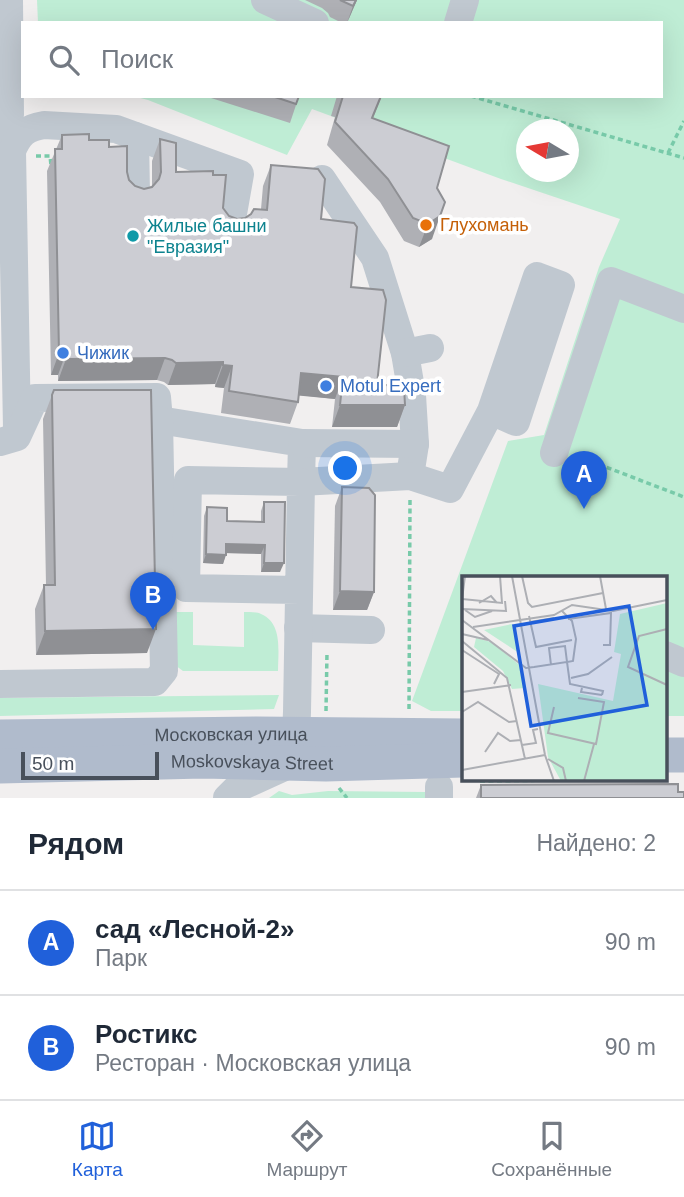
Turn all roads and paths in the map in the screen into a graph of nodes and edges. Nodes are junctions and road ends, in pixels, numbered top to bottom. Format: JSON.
{"nodes":[{"id":1,"x":9,"y":0,"type":"edge"},
{"id":2,"x":265,"y":0,"type":"edge"},
{"id":3,"x":465,"y":0,"type":"edge"},
{"id":4,"x":311,"y":21,"type":"edge"},
{"id":5,"x":459,"y":21,"type":"edge"},
{"id":6,"x":478,"y":98,"type":"edge"},
{"id":7,"x":684,"y":121,"type":"edge"},
{"id":8,"x":135,"y":136,"type":"junction"},
{"id":9,"x":0,"y":147,"type":"edge"},
{"id":10,"x":668,"y":153,"type":"junction"},
{"id":11,"x":30,"y":157,"type":"dead end"},
{"id":12,"x":684,"y":158,"type":"edge"},
{"id":13,"x":51,"y":171,"type":"dead end"},
{"id":14,"x":322,"y":179,"type":"edge"},
{"id":15,"x":136,"y":194,"type":"edge"},
{"id":16,"x":231,"y":225,"type":"edge"},
{"id":17,"x":684,"y":309,"type":"edge"},
{"id":18,"x":491,"y":411,"type":"dead end"},
{"id":19,"x":159,"y":420,"type":"junction"},
{"id":20,"x":9,"y":439,"type":"edge"},
{"id":21,"x":302,"y":443,"type":"junction"},
{"id":22,"x":415,"y":444,"type":"junction"},
{"id":23,"x":554,"y":453,"type":"joint"},
{"id":24,"x":410,"y":476,"type":"junction"},
{"id":25,"x":301,"y":482,"type":"junction"},
{"id":26,"x":684,"y":497,"type":"edge"},
{"id":27,"x":299,"y":590,"type":"junction"},
{"id":28,"x":298,"y":628,"type":"junction"},
{"id":29,"x":327,"y":629,"type":"junction"},
{"id":30,"x":372,"y":630,"type":"dead end"},
{"id":31,"x":666,"y":655,"type":"edge"},
{"id":32,"x":684,"y":663,"type":"edge"},
{"id":33,"x":0,"y":684,"type":"edge"},
{"id":34,"x":409,"y":708,"type":"dead end"},
{"id":35,"x":326,"y":711,"type":"dead end"},
{"id":36,"x":462,"y":736,"type":"edge"},
{"id":37,"x":0,"y":737,"type":"edge"},
{"id":38,"x":666,"y":738,"type":"edge"},
{"id":39,"x":684,"y":738,"type":"edge"},
{"id":40,"x":293,"y":749,"type":"junction"},
{"id":41,"x":666,"y":755,"type":"edge"},
{"id":42,"x":684,"y":755,"type":"edge"},
{"id":43,"x":0,"y":766,"type":"edge"},
{"id":44,"x":462,"y":775,"type":"edge"},
{"id":45,"x":528,"y":780,"type":"dead end"},
{"id":46,"x":579,"y":780,"type":"edge"},
{"id":47,"x":628,"y":780,"type":"edge"},
{"id":48,"x":528,"y":788,"type":"edge"},
{"id":49,"x":579,"y":788,"type":"edge"},
{"id":50,"x":628,"y":788,"type":"edge"},
{"id":51,"x":228,"y":798,"type":"edge"}],
"edges":[{"from":1,"to":9,"type":"street"},
{"from":2,"to":4,"type":"street"},
{"from":3,"to":5,"type":"street"},
{"from":6,"to":10,"type":"path"},
{"from":7,"to":10,"type":"path"},
{"from":8,"to":15,"type":"street"},
{"from":8,"to":16,"type":"street"},
{"from":8,"to":20,"type":"street"},
{"from":10,"to":12,"type":"path"},
{"from":11,"to":13,"type":"path"},
{"from":14,"to":22,"type":"street"},
{"from":17,"to":23,"type":"street"},
{"from":18,"to":24,"type":"street"},
{"from":19,"to":20,"type":"street"},
{"from":19,"to":21,"type":"street"},
{"from":19,"to":33,"type":"street"},
{"from":21,"to":22,"type":"street"},
{"from":21,"to":25,"type":"street"},
{"from":22,"to":24,"type":"street"},
{"from":23,"to":26,"type":"path"},
{"from":24,"to":25,"type":"street"},
{"from":24,"to":34,"type":"path"},
{"from":25,"to":27,"type":"street"},
{"from":25,"to":27,"type":"street"},
{"from":27,"to":28,"type":"street"},
{"from":28,"to":29,"type":"street"},
{"from":28,"to":40,"type":"street"},
{"from":29,"to":30,"type":"street"},
{"from":29,"to":35,"type":"path"},
{"from":31,"to":32,"type":"street"},
{"from":36,"to":40,"type":"main road","name":"Московская улица"},
{"from":37,"to":40,"type":"main road","name":"Московская улица"},
{"from":38,"to":39,"type":"main road"},
{"from":40,"to":43,"type":"main road","name":"Moskovskaya Street"},
{"from":40,"to":44,"type":"main road","name":"Moskovskaya Street"},
{"from":40,"to":51,"type":"street"},
{"from":41,"to":42,"type":"main road"},
{"from":45,"to":48,"type":"path"},
{"from":46,"to":49,"type":"path"},
{"from":47,"to":50,"type":"path"}]}
